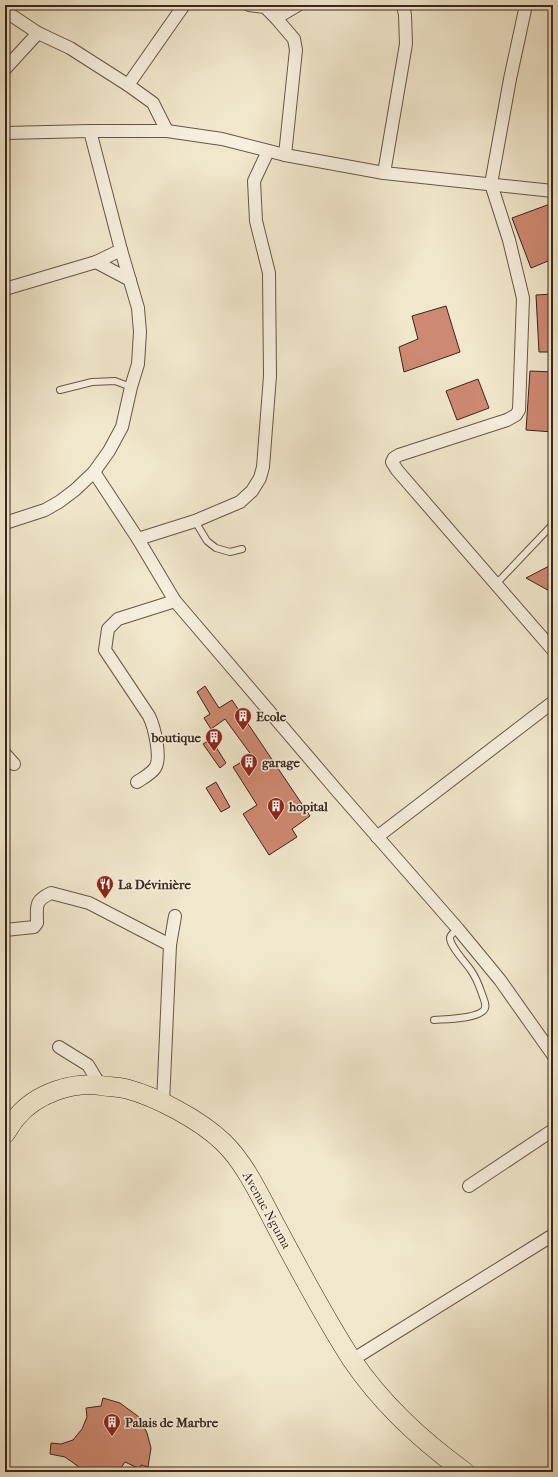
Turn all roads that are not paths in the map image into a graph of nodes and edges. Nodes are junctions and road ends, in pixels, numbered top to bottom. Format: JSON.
{"nodes":[{"id":1,"x":184,"y":5,"type":"edge"},
{"id":2,"x":249,"y":5,"type":"edge"},
{"id":3,"x":298,"y":5,"type":"edge"},
{"id":4,"x":403,"y":5,"type":"edge"},
{"id":5,"x":526,"y":5,"type":"edge"},
{"id":6,"x":5,"y":11,"type":"edge"},
{"id":7,"x":276,"y":18,"type":"junction"},
{"id":8,"x":38,"y":33,"type":"junction"},
{"id":9,"x":5,"y":69,"type":"edge"},
{"id":10,"x":128,"y":85,"type":"junction"},
{"id":11,"x":90,"y":131,"type":"junction"},
{"id":12,"x":167,"y":131,"type":"junction"},
{"id":13,"x":5,"y":133,"type":"edge"},
{"id":14,"x":268,"y":150,"type":"junction"},
{"id":15,"x":285,"y":155,"type":"junction"},
{"id":16,"x":384,"y":173,"type":"junction"},
{"id":17,"x":491,"y":184,"type":"junction"},
{"id":18,"x":553,"y":192,"type":"edge"},
{"id":19,"x":121,"y":250,"type":"junction"},
{"id":20,"x":96,"y":262,"type":"junction"},
{"id":21,"x":130,"y":280,"type":"junction"},
{"id":22,"x":5,"y":290,"type":"edge"},
{"id":23,"x":131,"y":386,"type":"junction"},
{"id":24,"x":60,"y":390,"type":"dead end"},
{"id":25,"x":94,"y":472,"type":"junction"},
{"id":26,"x":195,"y":521,"type":"junction"},
{"id":27,"x":5,"y":523,"type":"edge"},
{"id":28,"x":553,"y":524,"type":"edge"},
{"id":29,"x":138,"y":539,"type":"junction"},
{"id":30,"x":242,"y":549,"type":"dead end"},
{"id":31,"x":496,"y":584,"type":"junction"},
{"id":32,"x":175,"y":601,"type":"junction"},
{"id":33,"x":553,"y":650,"type":"edge"},
{"id":34,"x":553,"y":702,"type":"edge"},
{"id":35,"x":5,"y":754,"type":"edge"},
{"id":36,"x":14,"y":764,"type":"dead end"},
{"id":37,"x":137,"y":782,"type":"dead end"},
{"id":38,"x":377,"y":837,"type":"junction"},
{"id":39,"x":175,"y":916,"type":"dead end"},
{"id":40,"x":458,"y":929,"type":"junction"},
{"id":41,"x":5,"y":930,"type":"edge"},
{"id":42,"x":170,"y":945,"type":"junction"},
{"id":43,"x":434,"y":1020,"type":"dead end"},
{"id":44,"x":59,"y":1047,"type":"dead end"},
{"id":45,"x":553,"y":1054,"type":"edge"},
{"id":46,"x":100,"y":1085,"type":"junction"},
{"id":47,"x":163,"y":1103,"type":"junction"},
{"id":48,"x":553,"y":1130,"type":"edge"},
{"id":49,"x":5,"y":1134,"type":"edge"},
{"id":50,"x":469,"y":1186,"type":"dead end"},
{"id":51,"x":553,"y":1235,"type":"edge"},
{"id":52,"x":352,"y":1360,"type":"junction"},
{"id":53,"x":466,"y":1472,"type":"edge"}],
"edges":[{"from":1,"to":10,"type":"street"},
{"from":2,"to":7,"type":"street"},
{"from":3,"to":7,"type":"street"},
{"from":4,"to":16,"type":"street"},
{"from":5,"to":17,"type":"street"},
{"from":6,"to":8,"type":"street"},
{"from":7,"to":15,"type":"street"},
{"from":8,"to":9,"type":"street"},
{"from":8,"to":10,"type":"street"},
{"from":10,"to":12,"type":"street"},
{"from":11,"to":12,"type":"street"},
{"from":11,"to":13,"type":"street"},
{"from":11,"to":19,"type":"street"},
{"from":12,"to":14,"type":"street"},
{"from":14,"to":15,"type":"street"},
{"from":14,"to":26,"type":"street"},
{"from":15,"to":16,"type":"street"},
{"from":16,"to":17,"type":"street"},
{"from":17,"to":18,"type":"street"},
{"from":17,"to":31,"type":"street"},
{"from":19,"to":20,"type":"street"},
{"from":19,"to":21,"type":"street"},
{"from":20,"to":21,"type":"street"},
{"from":20,"to":22,"type":"street"},
{"from":21,"to":23,"type":"street"},
{"from":23,"to":24,"type":"lane"},
{"from":23,"to":25,"type":"street"},
{"from":25,"to":27,"type":"street"},
{"from":25,"to":29,"type":"street"},
{"from":26,"to":29,"type":"street"},
{"from":26,"to":30,"type":"lane"},
{"from":28,"to":31,"type":"lane"},
{"from":29,"to":32,"type":"street"},
{"from":31,"to":33,"type":"street"},
{"from":32,"to":37,"type":"street"},
{"from":32,"to":38,"type":"street"},
{"from":34,"to":38,"type":"street"},
{"from":35,"to":36,"type":"street"},
{"from":38,"to":40,"type":"street"},
{"from":39,"to":42,"type":"street"},
{"from":40,"to":43,"type":"lane"},
{"from":40,"to":45,"type":"street"},
{"from":41,"to":42,"type":"street"},
{"from":42,"to":47,"type":"street"},
{"from":44,"to":46,"type":"street"},
{"from":46,"to":47,"type":"main road","name":"Avenue Nguma"},
{"from":46,"to":49,"type":"main road","name":"Avenue Nguma"},
{"from":47,"to":52,"type":"main road","name":"Avenue Nguma"},
{"from":48,"to":50,"type":"street"},
{"from":51,"to":52,"type":"street"},
{"from":52,"to":53,"type":"main road","name":"Avenue Nguma"}]}
